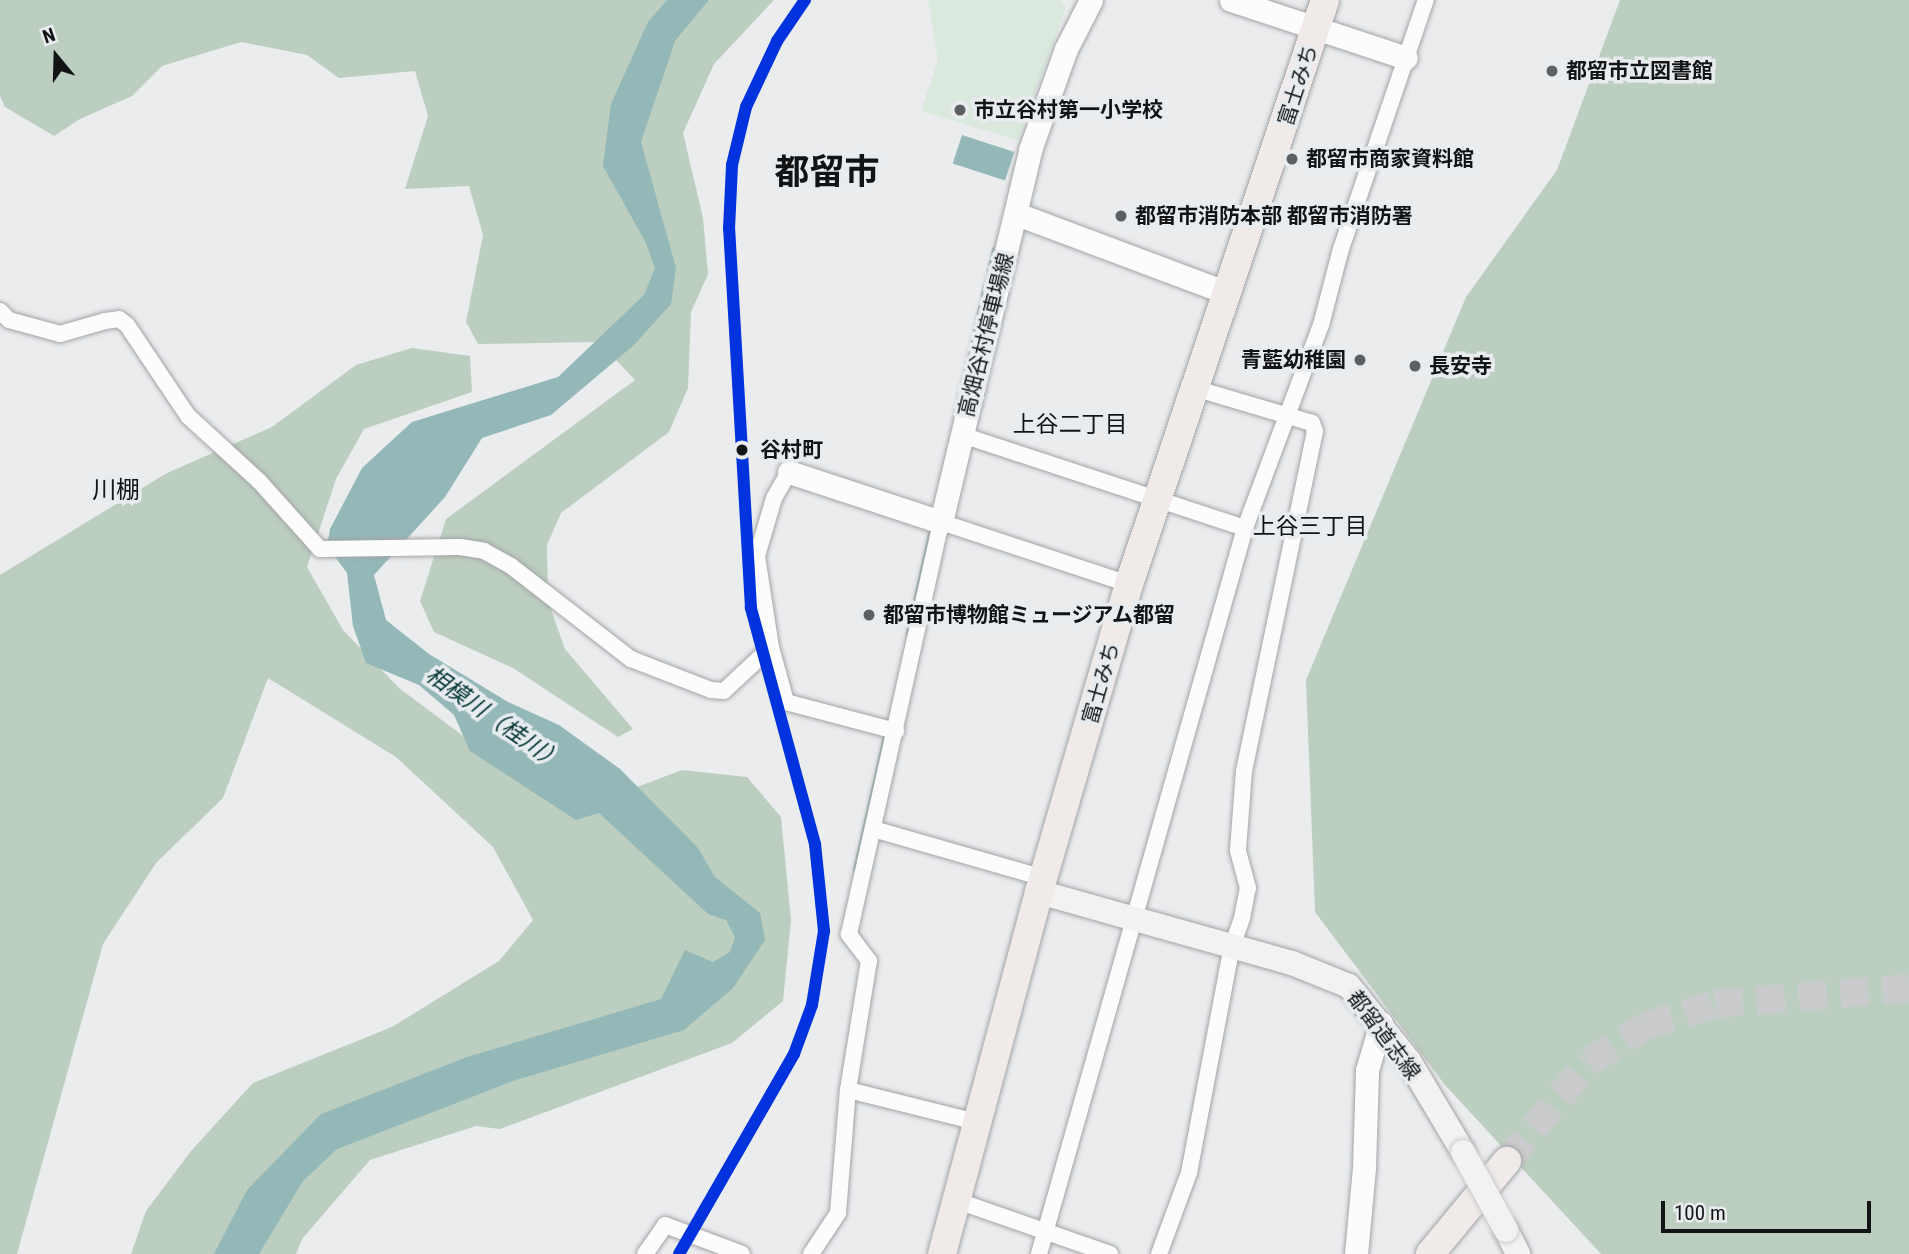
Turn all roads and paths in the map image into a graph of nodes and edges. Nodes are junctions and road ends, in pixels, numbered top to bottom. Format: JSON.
{"nodes":[{"id":1,"x":1091,"y":0,"type":"edge"},
{"id":2,"x":1231,"y":0,"type":"edge"},
{"id":3,"x":1325,"y":0,"type":"edge"},
{"id":4,"x":1426,"y":0,"type":"edge"},
{"id":5,"x":1316,"y":28,"type":"junction"},
{"id":6,"x":1406,"y":58,"type":"junction"},
{"id":7,"x":1017,"y":214,"type":"junction"},
{"id":8,"x":1227,"y":293,"type":"junction"},
{"id":9,"x":0,"y":311,"type":"edge"},
{"id":10,"x":1197,"y":389,"type":"junction"},
{"id":11,"x":1284,"y":415,"type":"junction"},
{"id":12,"x":962,"y":435,"type":"junction"},
{"id":13,"x":789,"y":472,"type":"joint"},
{"id":14,"x":1156,"y":498,"type":"junction"},
{"id":15,"x":941,"y":522,"type":"junction"},
{"id":16,"x":1245,"y":528,"type":"junction"},
{"id":17,"x":1129,"y":584,"type":"junction"},
{"id":18,"x":771,"y":647,"type":"junction"},
{"id":19,"x":896,"y":731,"type":"junction"},
{"id":20,"x":873,"y":829,"type":"junction"},
{"id":21,"x":1041,"y":885,"type":"junction"},
{"id":22,"x":1132,"y":917,"type":"junction"},
{"id":23,"x":1232,"y":946,"type":"junction"},
{"id":24,"x":1381,"y":1023,"type":"junction"},
{"id":25,"x":848,"y":1090,"type":"junction"},
{"id":26,"x":980,"y":1123,"type":"junction"},
{"id":27,"x":1507,"y":1161,"type":"tunnel mouth"},
{"id":28,"x":958,"y":1200,"type":"junction"},
{"id":29,"x":1046,"y":1231,"type":"junction"},
{"id":30,"x":645,"y":1254,"type":"edge"},
{"id":31,"x":742,"y":1254,"type":"edge"},
{"id":32,"x":811,"y":1254,"type":"edge"},
{"id":33,"x":942,"y":1254,"type":"edge"},
{"id":34,"x":1038,"y":1254,"type":"edge"},
{"id":35,"x":1110,"y":1254,"type":"edge"},
{"id":36,"x":1160,"y":1254,"type":"edge"},
{"id":37,"x":1356,"y":1254,"type":"edge"},
{"id":38,"x":1430,"y":1254,"type":"edge"},
{"id":39,"x":1518,"y":1254,"type":"edge"}],
"edges":[{"from":1,"to":7,"type":"main road","name":"高畑谷村停車場線"},
{"from":2,"to":5,"type":"main road"},
{"from":3,"to":5,"type":"highway","name":"富士みち"},
{"from":4,"to":6,"type":"street"},
{"from":5,"to":6,"type":"main road"},
{"from":5,"to":8,"type":"highway","name":"富士みち"},
{"from":6,"to":11,"type":"street"},
{"from":7,"to":8,"type":"main road"},
{"from":7,"to":12,"type":"main road","name":"高畑谷村停車場線"},
{"from":8,"to":10,"type":"highway","name":"富士みち"},
{"from":9,"to":18,"type":"street"},
{"from":10,"to":11,"type":"street"},
{"from":10,"to":14,"type":"highway","name":"富士みち"},
{"from":11,"to":16,"type":"street"},
{"from":11,"to":23,"type":"street"},
{"from":12,"to":14,"type":"street"},
{"from":12,"to":15,"type":"main road","name":"高畑谷村停車場線"},
{"from":13,"to":15,"type":"main road"},
{"from":13,"to":18,"type":"street"},
{"from":14,"to":16,"type":"street"},
{"from":14,"to":17,"type":"highway","name":"富士みち"},
{"from":15,"to":17,"type":"street"},
{"from":15,"to":19,"type":"street"},
{"from":16,"to":22,"type":"street"},
{"from":17,"to":21,"type":"highway","name":"富士みち"},
{"from":18,"to":19,"type":"street"},
{"from":19,"to":20,"type":"street"},
{"from":20,"to":21,"type":"street"},
{"from":20,"to":25,"type":"street"},
{"from":21,"to":22,"type":"main road","name":"都留道志線"},
{"from":21,"to":26,"type":"highway","name":"富士みち"},
{"from":22,"to":23,"type":"main road","name":"都留道志線"},
{"from":22,"to":29,"type":"street"},
{"from":23,"to":24,"type":"main road","name":"都留道志線"},
{"from":23,"to":36,"type":"street"},
{"from":24,"to":37,"type":"main road"},
{"from":24,"to":39,"type":"main road","name":"都留道志線","bridge":true},
{"from":25,"to":26,"type":"street"},
{"from":25,"to":32,"type":"street"},
{"from":26,"to":28,"type":"highway","name":"富士みち"},
{"from":27,"to":38,"type":"highway"},
{"from":28,"to":29,"type":"street"},
{"from":28,"to":33,"type":"highway","name":"富士みち"},
{"from":29,"to":34,"type":"street"},
{"from":29,"to":35,"type":"street"},
{"from":30,"to":31,"type":"street"}]}
